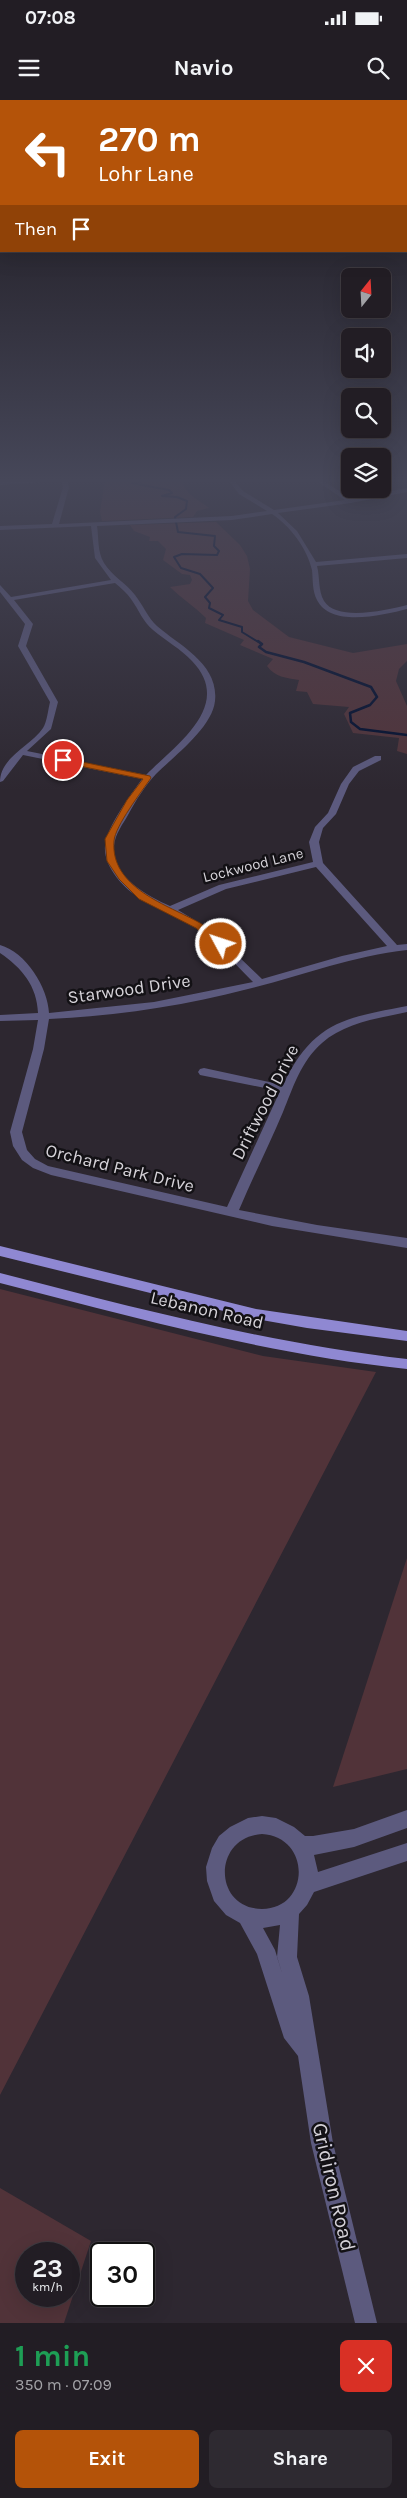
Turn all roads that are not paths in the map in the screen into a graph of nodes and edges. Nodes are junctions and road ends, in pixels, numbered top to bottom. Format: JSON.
{"nodes":[{"id":1,"x":98,"y":584,"type":"edge"},
{"id":2,"x":118,"y":584,"type":"edge"},
{"id":3,"x":317,"y":584,"type":"edge"},
{"id":4,"x":0,"y":587,"type":"edge"},
{"id":5,"x":10,"y":598,"type":"junction"},
{"id":6,"x":407,"y":607,"type":"edge"},
{"id":7,"x":21,"y":752,"type":"junction"},
{"id":8,"x":378,"y":758,"type":"dead end"},
{"id":9,"x":148,"y":778,"type":"junction"},
{"id":10,"x":0,"y":779,"type":"edge"},
{"id":11,"x":318,"y":864,"type":"junction"},
{"id":12,"x":169,"y":911,"type":"junction"},
{"id":13,"x":0,"y":948,"type":"edge"},
{"id":14,"x":394,"y":948,"type":"junction"},
{"id":15,"x":407,"y":948,"type":"edge"},
{"id":16,"x":260,"y":983,"type":"junction"},
{"id":17,"x":407,"y":1009,"type":"edge"},
{"id":18,"x":44,"y":1016,"type":"junction"},
{"id":19,"x":0,"y":1018,"type":"edge"},
{"id":20,"x":204,"y":1072,"type":"dead end"},
{"id":21,"x":287,"y":1089,"type":"junction"},
{"id":22,"x":231,"y":1213,"type":"junction"},
{"id":23,"x":407,"y":1243,"type":"edge"},
{"id":24,"x":0,"y":1251,"type":"edge"},
{"id":25,"x":0,"y":1278,"type":"edge"},
{"id":26,"x":407,"y":1336,"type":"edge"},
{"id":27,"x":407,"y":1364,"type":"edge"},
{"id":28,"x":407,"y":1819,"type":"edge"},
{"id":29,"x":299,"y":1845,"type":"junction"},
{"id":30,"x":407,"y":1852,"type":"edge"},
{"id":31,"x":306,"y":1885,"type":"junction"},
{"id":32,"x":290,"y":1910,"type":"junction"},
{"id":33,"x":247,"y":1917,"type":"junction"},
{"id":34,"x":306,"y":2050,"type":"junction"},
{"id":35,"x":366,"y":2323,"type":"edge"}],
"edges":[{"from":1,"to":5,"type":"street"},
{"from":2,"to":9,"type":"street"},
{"from":3,"to":6,"type":"street"},
{"from":4,"to":5,"type":"street"},
{"from":5,"to":7,"type":"street"},
{"from":7,"to":9,"type":"street"},
{"from":7,"to":10,"type":"street"},
{"from":8,"to":11,"type":"street"},
{"from":9,"to":12,"type":"street"},
{"from":11,"to":12,"type":"street","name":"Lockwood Lane"},
{"from":11,"to":14,"type":"street"},
{"from":12,"to":16,"type":"street"},
{"from":13,"to":18,"type":"street","name":"Orchard Park Drive"},
{"from":14,"to":15,"type":"street","name":"Starwood Drive"},
{"from":14,"to":16,"type":"street","name":"Starwood Drive"},
{"from":16,"to":18,"type":"street","name":"Starwood Drive"},
{"from":17,"to":21,"type":"street","name":"Driftwood Drive"},
{"from":18,"to":19,"type":"street","name":"Starwood Drive"},
{"from":18,"to":22,"type":"street","name":"Orchard Park Drive"},
{"from":20,"to":21,"type":"street"},
{"from":21,"to":22,"type":"street","name":"Driftwood Drive"},
{"from":22,"to":23,"type":"street","name":"Orchard Park Drive"},
{"from":24,"to":26,"type":"main road","name":"Lebanon Road"},
{"from":25,"to":27,"type":"main road","name":"Lebanon Road"},
{"from":28,"to":29,"type":"street"},
{"from":29,"to":31,"type":"street"},
{"from":29,"to":33,"type":"street"},
{"from":30,"to":31,"type":"street"},
{"from":31,"to":32,"type":"street"},
{"from":32,"to":33,"type":"street"},
{"from":32,"to":34,"type":"street","name":"Gridiron Road"},
{"from":33,"to":34,"type":"street","name":"Gridiron Road"},
{"from":34,"to":35,"type":"street","name":"Gridiron Road"}]}
